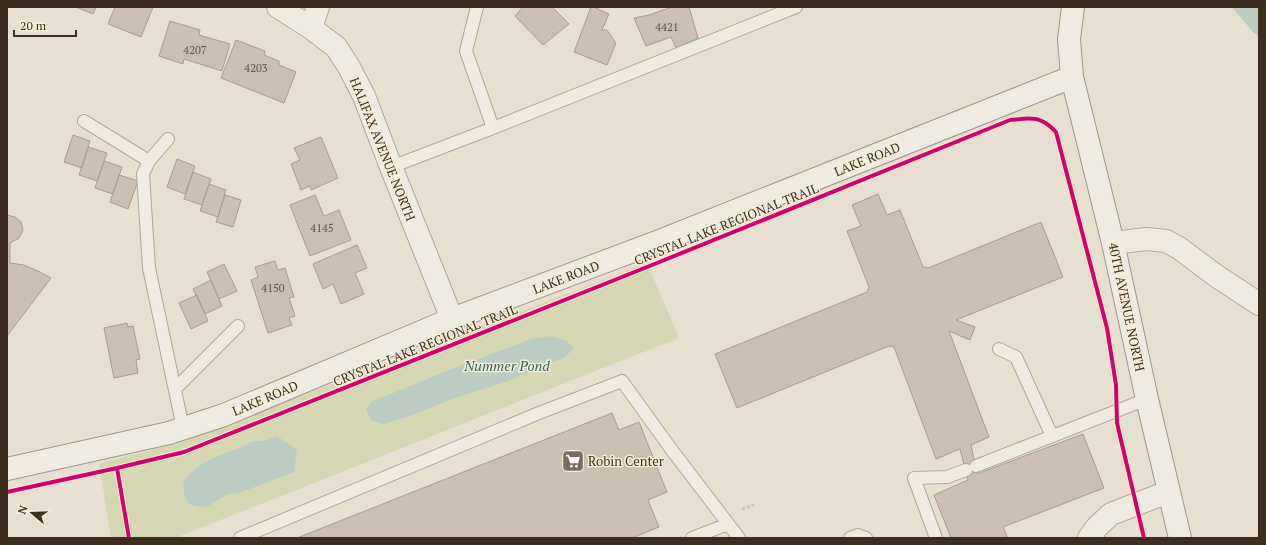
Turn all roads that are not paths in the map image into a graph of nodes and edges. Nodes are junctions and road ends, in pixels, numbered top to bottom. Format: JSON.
{"nodes":[{"id":1,"x":278,"y":7,"type":"edge"},
{"id":2,"x":318,"y":7,"type":"edge"},
{"id":3,"x":477,"y":7,"type":"edge"},
{"id":4,"x":796,"y":7,"type":"edge"},
{"id":5,"x":1073,"y":7,"type":"edge"},
{"id":6,"x":311,"y":28,"type":"junction"},
{"id":7,"x":1072,"y":77,"type":"junction"},
{"id":8,"x":84,"y":120,"type":"dead end"},
{"id":9,"x":493,"y":128,"type":"junction"},
{"id":10,"x":168,"y":140,"type":"dead end"},
{"id":11,"x":150,"y":161,"type":"junction"},
{"id":12,"x":390,"y":167,"type":"junction"},
{"id":13,"x":1113,"y":243,"type":"junction"},
{"id":14,"x":1259,"y":304,"type":"edge"},
{"id":15,"x":452,"y":319,"type":"junction"},
{"id":16,"x":238,"y":326,"type":"dead end"},
{"id":17,"x":1000,"y":349,"type":"dead end"},
{"id":18,"x":175,"y":389,"type":"junction"},
{"id":19,"x":1147,"y":399,"type":"junction"},
{"id":20,"x":183,"y":428,"type":"junction"},
{"id":21,"x":1052,"y":436,"type":"junction"},
{"id":22,"x":7,"y":469,"type":"edge"},
{"id":23,"x":1168,"y":492,"type":"junction"},
{"id":24,"x":728,"y":524,"type":"junction"},
{"id":25,"x":240,"y":538,"type":"edge"},
{"id":26,"x":692,"y":538,"type":"edge"},
{"id":27,"x":739,"y":538,"type":"edge"},
{"id":28,"x":850,"y":538,"type":"edge"},
{"id":29,"x":866,"y":538,"type":"edge"},
{"id":30,"x":936,"y":538,"type":"edge"},
{"id":31,"x":1089,"y":538,"type":"edge"},
{"id":32,"x":1180,"y":538,"type":"edge"}],
"edges":[{"from":1,"to":6,"type":"street","name":"HALIFAX AVENUE NORTH"},
{"from":2,"to":6,"type":"street"},
{"from":3,"to":9,"type":"lane"},
{"from":4,"to":9,"type":"lane"},
{"from":5,"to":7,"type":"street","name":"40TH AVENUE NORTH"},
{"from":6,"to":12,"type":"street","name":"HALIFAX AVENUE NORTH"},
{"from":7,"to":13,"type":"street","name":"40TH AVENUE NORTH"},
{"from":7,"to":15,"type":"street","name":"LAKE ROAD"},
{"from":8,"to":11,"type":"lane"},
{"from":9,"to":12,"type":"lane"},
{"from":10,"to":11,"type":"lane"},
{"from":11,"to":18,"type":"lane"},
{"from":12,"to":15,"type":"street","name":"HALIFAX AVENUE NORTH"},
{"from":13,"to":14,"type":"street"},
{"from":13,"to":19,"type":"street","name":"40TH AVENUE NORTH"},
{"from":15,"to":20,"type":"street","name":"LAKE ROAD"},
{"from":16,"to":18,"type":"lane"},
{"from":17,"to":21,"type":"lane"},
{"from":18,"to":20,"type":"lane"},
{"from":19,"to":21,"type":"lane"},
{"from":19,"to":23,"type":"street","name":"40TH AVENUE NORTH"},
{"from":20,"to":22,"type":"street","name":"LAKE ROAD"},
{"from":21,"to":30,"type":"lane"},
{"from":23,"to":31,"type":"street"},
{"from":23,"to":32,"type":"street","name":"40TH AVENUE NORTH"},
{"from":24,"to":25,"type":"lane"},
{"from":24,"to":26,"type":"lane"},
{"from":24,"to":27,"type":"lane"},
{"from":28,"to":29,"type":"lane"}]}
